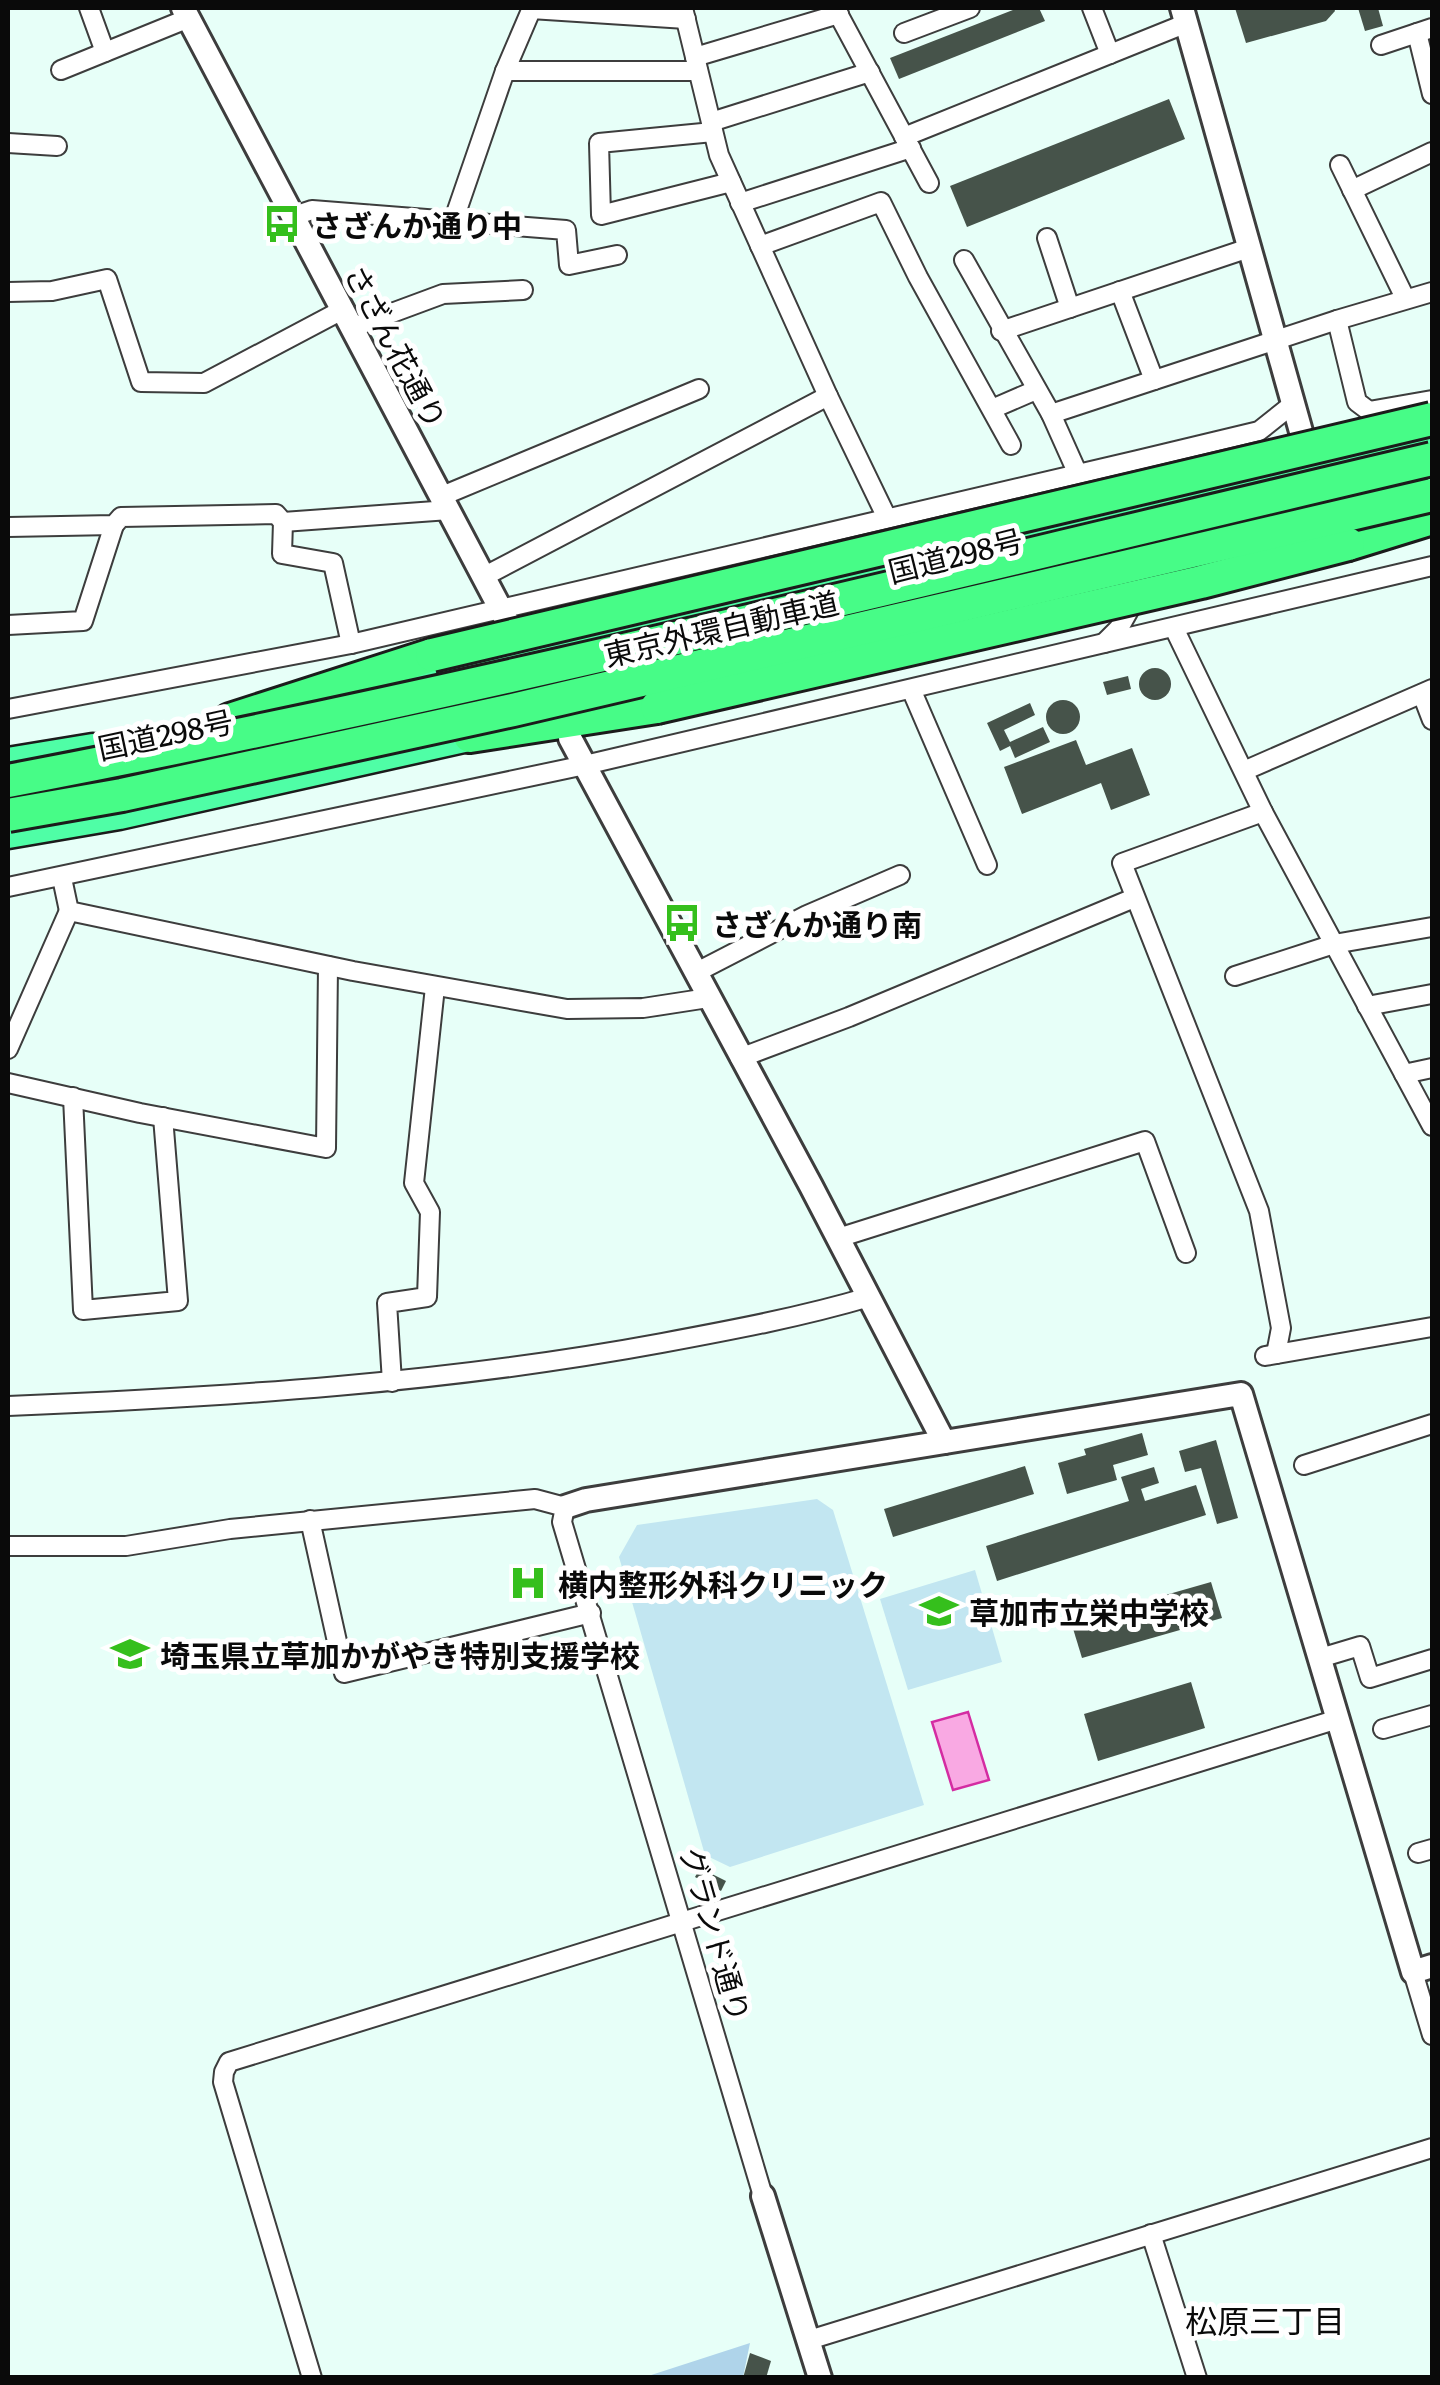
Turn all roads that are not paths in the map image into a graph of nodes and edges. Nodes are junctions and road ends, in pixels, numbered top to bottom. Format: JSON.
{"nodes":[{"id":1,"x":89,"y":8,"type":"edge"},
{"id":2,"x":532,"y":8,"type":"edge"},
{"id":3,"x":970,"y":8,"type":"edge"},
{"id":4,"x":1092,"y":8,"type":"edge"},
{"id":5,"x":837,"y":11,"type":"edge"},
{"id":6,"x":186,"y":13,"type":"edge"},
{"id":7,"x":684,"y":13,"type":"edge"},
{"id":8,"x":1184,"y":15,"type":"edge"},
{"id":9,"x":1425,"y":30,"type":"edge"},
{"id":10,"x":904,"y":34,"type":"dead end"},
{"id":11,"x":1381,"y":45,"type":"dead end"},
{"id":12,"x":105,"y":52,"type":"junction"},
{"id":13,"x":1110,"y":54,"type":"junction"},
{"id":14,"x":697,"y":64,"type":"junction"},
{"id":15,"x":61,"y":70,"type":"dead end"},
{"id":16,"x":505,"y":71,"type":"junction"},
{"id":17,"x":870,"y":72,"type":"junction"},
{"id":18,"x":1432,"y":94,"type":"edge"},
{"id":19,"x":712,"y":127,"type":"junction"},
{"id":20,"x":8,"y":142,"type":"edge"},
{"id":21,"x":908,"y":143,"type":"junction"},
{"id":22,"x":57,"y":146,"type":"dead end"},
{"id":23,"x":1432,"y":152,"type":"edge"},
{"id":24,"x":1340,"y":164,"type":"dead end"},
{"id":25,"x":731,"y":182,"type":"junction"},
{"id":26,"x":929,"y":182,"type":"dead end"},
{"id":27,"x":1352,"y":190,"type":"junction"},
{"id":28,"x":740,"y":203,"type":"junction"},
{"id":29,"x":294,"y":216,"type":"junction"},
{"id":30,"x":454,"y":219,"type":"junction"},
{"id":31,"x":1047,"y":238,"type":"dead end"},
{"id":32,"x":760,"y":246,"type":"junction"},
{"id":33,"x":1249,"y":248,"type":"junction"},
{"id":34,"x":617,"y":254,"type":"dead end"},
{"id":35,"x":964,"y":260,"type":"dead end"},
{"id":36,"x":524,"y":290,"type":"dead end"},
{"id":37,"x":1120,"y":291,"type":"junction"},
{"id":38,"x":8,"y":292,"type":"edge"},
{"id":39,"x":1432,"y":292,"type":"edge"},
{"id":40,"x":1405,"y":298,"type":"junction"},
{"id":41,"x":1070,"y":308,"type":"junction"},
{"id":42,"x":349,"y":318,"type":"junction"},
{"id":43,"x":1337,"y":320,"type":"junction"},
{"id":44,"x":1001,"y":331,"type":"junction"},
{"id":45,"x":1276,"y":342,"type":"junction"},
{"id":46,"x":1154,"y":380,"type":"junction"},
{"id":47,"x":699,"y":390,"type":"dead end"},
{"id":48,"x":1036,"y":390,"type":"junction"},
{"id":49,"x":828,"y":396,"type":"junction"},
{"id":50,"x":1432,"y":400,"type":"edge"},
{"id":51,"x":1293,"y":404,"type":"junction"},
{"id":52,"x":992,"y":409,"type":"junction"},
{"id":53,"x":1051,"y":414,"type":"junction"},
{"id":54,"x":1432,"y":419,"type":"edge"},
{"id":55,"x":1432,"y":441,"type":"edge"},
{"id":56,"x":1012,"y":445,"type":"dead end"},
{"id":57,"x":1432,"y":459,"type":"edge"},
{"id":58,"x":1138,"y":460,"type":"junction"},
{"id":59,"x":1311,"y":469,"type":"junction"},
{"id":60,"x":1077,"y":472,"type":"junction"},
{"id":61,"x":1432,"y":495,"type":"edge"},
{"id":62,"x":1196,"y":496,"type":"junction"},
{"id":63,"x":445,"y":503,"type":"junction"},
{"id":64,"x":1432,"y":514,"type":"edge"},
{"id":65,"x":887,"y":518,"type":"junction"},
{"id":66,"x":283,"y":522,"type":"junction"},
{"id":67,"x":114,"y":525,"type":"junction"},
{"id":68,"x":8,"y":527,"type":"edge"},
{"id":69,"x":1328,"y":536,"type":"junction"},
{"id":70,"x":1432,"y":566,"type":"edge"},
{"id":71,"x":483,"y":577,"type":"junction"},
{"id":72,"x":1146,"y":578,"type":"junction"},
{"id":73,"x":504,"y":616,"type":"junction"},
{"id":74,"x":8,"y":625,"type":"edge"},
{"id":75,"x":1174,"y":628,"type":"junction"},
{"id":76,"x":1104,"y":643,"type":"junction"},
{"id":77,"x":351,"y":644,"type":"junction"},
{"id":78,"x":911,"y":689,"type":"junction"},
{"id":79,"x":1427,"y":691,"type":"edge"},
{"id":80,"x":8,"y":709,"type":"edge"},
{"id":81,"x":230,"y":720,"type":"junction"},
{"id":82,"x":1432,"y":720,"type":"edge"},
{"id":83,"x":470,"y":736,"type":"junction"},
{"id":84,"x":570,"y":738,"type":"dead end"},
{"id":85,"x":8,"y":760,"type":"edge"},
{"id":86,"x":585,"y":765,"type":"junction"},
{"id":87,"x":1246,"y":770,"type":"junction"},
{"id":88,"x":8,"y":781,"type":"edge"},
{"id":89,"x":1263,"y":812,"type":"junction"},
{"id":90,"x":119,"y":814,"type":"junction"},
{"id":91,"x":8,"y":816,"type":"edge"},
{"id":92,"x":8,"y":832,"type":"edge"},
{"id":93,"x":8,"y":842,"type":"edge"},
{"id":94,"x":986,"y":866,"type":"dead end"},
{"id":95,"x":900,"y":875,"type":"dead end"},
{"id":96,"x":62,"y":878,"type":"junction"},
{"id":97,"x":8,"y":887,"type":"edge"},
{"id":98,"x":1134,"y":898,"type":"junction"},
{"id":99,"x":70,"y":911,"type":"junction"},
{"id":100,"x":1432,"y":926,"type":"edge"},
{"id":101,"x":1334,"y":944,"type":"junction"},
{"id":102,"x":328,"y":966,"type":"junction"},
{"id":103,"x":695,"y":974,"type":"junction"},
{"id":104,"x":1235,"y":976,"type":"dead end"},
{"id":105,"x":435,"y":987,"type":"junction"},
{"id":106,"x":1432,"y":994,"type":"edge"},
{"id":107,"x":708,"y":998,"type":"junction"},
{"id":108,"x":1367,"y":1006,"type":"junction"},
{"id":109,"x":8,"y":1049,"type":"edge"},
{"id":110,"x":740,"y":1058,"type":"junction"},
{"id":111,"x":1432,"y":1068,"type":"edge"},
{"id":112,"x":1404,"y":1074,"type":"junction"},
{"id":113,"x":8,"y":1082,"type":"edge"},
{"id":114,"x":73,"y":1098,"type":"junction"},
{"id":115,"x":164,"y":1118,"type":"junction"},
{"id":116,"x":1432,"y":1126,"type":"edge"},
{"id":117,"x":838,"y":1238,"type":"junction"},
{"id":118,"x":1186,"y":1253,"type":"dead end"},
{"id":119,"x":869,"y":1297,"type":"junction"},
{"id":120,"x":1432,"y":1326,"type":"edge"},
{"id":121,"x":392,"y":1382,"type":"junction"},
{"id":122,"x":8,"y":1406,"type":"edge"},
{"id":123,"x":1432,"y":1424,"type":"edge"},
{"id":124,"x":944,"y":1442,"type":"junction"},
{"id":125,"x":1304,"y":1465,"type":"dead end"},
{"id":126,"x":564,"y":1507,"type":"junction"},
{"id":127,"x":310,"y":1520,"type":"junction"},
{"id":128,"x":8,"y":1546,"type":"edge"},
{"id":129,"x":591,"y":1614,"type":"junction"},
{"id":130,"x":1320,"y":1658,"type":"junction"},
{"id":131,"x":1432,"y":1659,"type":"edge"},
{"id":132,"x":1432,"y":1715,"type":"edge"},
{"id":133,"x":1338,"y":1719,"type":"junction"},
{"id":134,"x":1383,"y":1729,"type":"dead end"},
{"id":135,"x":682,"y":1921,"type":"junction"},
{"id":136,"x":1423,"y":1969,"type":"edge"},
{"id":137,"x":1432,"y":2035,"type":"edge"},
{"id":138,"x":1432,"y":2148,"type":"edge"},
{"id":139,"x":763,"y":2196,"type":"joint"},
{"id":140,"x":1152,"y":2234,"type":"junction"},
{"id":141,"x":808,"y":2340,"type":"junction"},
{"id":142,"x":312,"y":2378,"type":"edge"},
{"id":143,"x":820,"y":2378,"type":"edge"},
{"id":144,"x":1197,"y":2378,"type":"edge"}],
"edges":[{"from":1,"to":12,"type":"street"},
{"from":2,"to":7,"type":"street"},
{"from":2,"to":16,"type":"street"},
{"from":3,"to":10,"type":"street"},
{"from":4,"to":13,"type":"street"},
{"from":5,"to":14,"type":"street"},
{"from":5,"to":17,"type":"street"},
{"from":6,"to":12,"type":"street"},
{"from":6,"to":29,"type":"street","name":"さざん花通り"},
{"from":7,"to":14,"type":"street"},
{"from":8,"to":13,"type":"street"},
{"from":8,"to":33,"type":"street"},
{"from":9,"to":11,"type":"street"},
{"from":9,"to":18,"type":"street"},
{"from":12,"to":15,"type":"street"},
{"from":13,"to":21,"type":"street"},
{"from":14,"to":16,"type":"street"},
{"from":14,"to":19,"type":"street"},
{"from":16,"to":30,"type":"street"},
{"from":17,"to":19,"type":"street"},
{"from":17,"to":21,"type":"street"},
{"from":19,"to":25,"type":"street"},
{"from":19,"to":25,"type":"street"},
{"from":20,"to":22,"type":"street"},
{"from":21,"to":26,"type":"street"},
{"from":21,"to":28,"type":"street"},
{"from":23,"to":27,"type":"street"},
{"from":24,"to":27,"type":"street"},
{"from":25,"to":28,"type":"street"},
{"from":27,"to":40,"type":"street"},
{"from":28,"to":32,"type":"street"},
{"from":29,"to":30,"type":"street"},
{"from":29,"to":42,"type":"street","name":"さざん花通り"},
{"from":30,"to":34,"type":"street"},
{"from":31,"to":41,"type":"street"},
{"from":32,"to":49,"type":"street"},
{"from":32,"to":52,"type":"street"},
{"from":33,"to":37,"type":"street"},
{"from":33,"to":45,"type":"street"},
{"from":35,"to":44,"type":"street"},
{"from":36,"to":42,"type":"street"},
{"from":37,"to":41,"type":"street"},
{"from":37,"to":46,"type":"street"},
{"from":38,"to":42,"type":"street"},
{"from":39,"to":40,"type":"street"},
{"from":40,"to":43,"type":"street"},
{"from":41,"to":44,"type":"street"},
{"from":42,"to":63,"type":"street","name":"さざん花通り"},
{"from":43,"to":45,"type":"street"},
{"from":43,"to":50,"type":"street"},
{"from":44,"to":48,"type":"street"},
{"from":45,"to":46,"type":"street"},
{"from":45,"to":51,"type":"street"},
{"from":46,"to":53,"type":"street"},
{"from":47,"to":63,"type":"street"},
{"from":48,"to":52,"type":"street"},
{"from":48,"to":53,"type":"street"},
{"from":49,"to":65,"type":"street"},
{"from":49,"to":71,"type":"street"},
{"from":51,"to":58,"type":"street"},
{"from":51,"to":59,"type":"street"},
{"from":52,"to":56,"type":"street"},
{"from":53,"to":60,"type":"street"},
{"from":54,"to":81,"type":"highway","bridge":true},
{"from":55,"to":59,"type":"highway","name":"国道298号"},
{"from":57,"to":88,"type":"highway","name":"東京外環自動車道","bridge":true},
{"from":58,"to":60,"type":"street"},
{"from":58,"to":62,"type":"street"},
{"from":59,"to":62,"type":"highway","name":"国道298号"},
{"from":59,"to":69,"type":"street"},
{"from":60,"to":65,"type":"street"},
{"from":61,"to":91,"type":"highway","name":"東京外環自動車道","bridge":true},
{"from":62,"to":81,"type":"highway","name":"国道298号"},
{"from":63,"to":66,"type":"street"},
{"from":63,"to":71,"type":"street","name":"さざん花通り"},
{"from":64,"to":69,"type":"highway"},
{"from":64,"to":83,"type":"highway","bridge":true},
{"from":65,"to":73,"type":"street"},
{"from":66,"to":67,"type":"street"},
{"from":66,"to":77,"type":"street"},
{"from":67,"to":68,"type":"street"},
{"from":67,"to":74,"type":"street"},
{"from":69,"to":72,"type":"highway"},
{"from":70,"to":75,"type":"street"},
{"from":71,"to":73,"type":"street","name":"さざん花通り"},
{"from":72,"to":76,"type":"street"},
{"from":72,"to":83,"type":"highway"},
{"from":73,"to":77,"type":"street"},
{"from":75,"to":76,"type":"street"},
{"from":75,"to":87,"type":"street"},
{"from":76,"to":78,"type":"street"},
{"from":77,"to":80,"type":"street"},
{"from":78,"to":86,"type":"street"},
{"from":78,"to":94,"type":"street"},
{"from":79,"to":82,"type":"street"},
{"from":79,"to":87,"type":"street"},
{"from":81,"to":85,"type":"highway","name":"国道298号"},
{"from":83,"to":90,"type":"highway"},
{"from":84,"to":86,"type":"street"},
{"from":86,"to":96,"type":"street"},
{"from":86,"to":103,"type":"street"},
{"from":87,"to":89,"type":"street"},
{"from":89,"to":98,"type":"street"},
{"from":89,"to":101,"type":"street"},
{"from":90,"to":92,"type":"highway"},
{"from":90,"to":93,"type":"highway"},
{"from":95,"to":103,"type":"street"},
{"from":96,"to":97,"type":"street"},
{"from":96,"to":99,"type":"street"},
{"from":98,"to":110,"type":"street"},
{"from":98,"to":120,"type":"street"},
{"from":99,"to":102,"type":"street"},
{"from":99,"to":109,"type":"street"},
{"from":100,"to":101,"type":"street"},
{"from":101,"to":104,"type":"street"},
{"from":101,"to":108,"type":"street"},
{"from":102,"to":105,"type":"street"},
{"from":102,"to":115,"type":"street"},
{"from":103,"to":107,"type":"street"},
{"from":105,"to":107,"type":"street"},
{"from":105,"to":121,"type":"street"},
{"from":106,"to":108,"type":"street"},
{"from":107,"to":110,"type":"street"},
{"from":108,"to":112,"type":"street"},
{"from":110,"to":117,"type":"street"},
{"from":111,"to":112,"type":"street"},
{"from":112,"to":116,"type":"street"},
{"from":113,"to":114,"type":"street"},
{"from":114,"to":115,"type":"street"},
{"from":114,"to":115,"type":"street"},
{"from":117,"to":118,"type":"street"},
{"from":117,"to":119,"type":"street"},
{"from":119,"to":121,"type":"street"},
{"from":119,"to":124,"type":"street"},
{"from":121,"to":122,"type":"street"},
{"from":123,"to":125,"type":"street"},
{"from":124,"to":126,"type":"street"},
{"from":124,"to":130,"type":"street"},
{"from":126,"to":127,"type":"street"},
{"from":126,"to":129,"type":"street","name":"グランド通り"},
{"from":127,"to":128,"type":"street"},
{"from":127,"to":129,"type":"street"},
{"from":129,"to":135,"type":"street","name":"グランド通り"},
{"from":130,"to":131,"type":"street"},
{"from":130,"to":133,"type":"street"},
{"from":132,"to":134,"type":"street"},
{"from":133,"to":135,"type":"street"},
{"from":133,"to":136,"type":"street"},
{"from":135,"to":139,"type":"street","name":"グランド通り"},
{"from":135,"to":142,"type":"street"},
{"from":136,"to":137,"type":"street"},
{"from":138,"to":140,"type":"street"},
{"from":139,"to":141,"type":"street","name":"グランド通り"},
{"from":140,"to":141,"type":"street"},
{"from":140,"to":144,"type":"street"},
{"from":141,"to":143,"type":"street","name":"グランド通り"}]}
